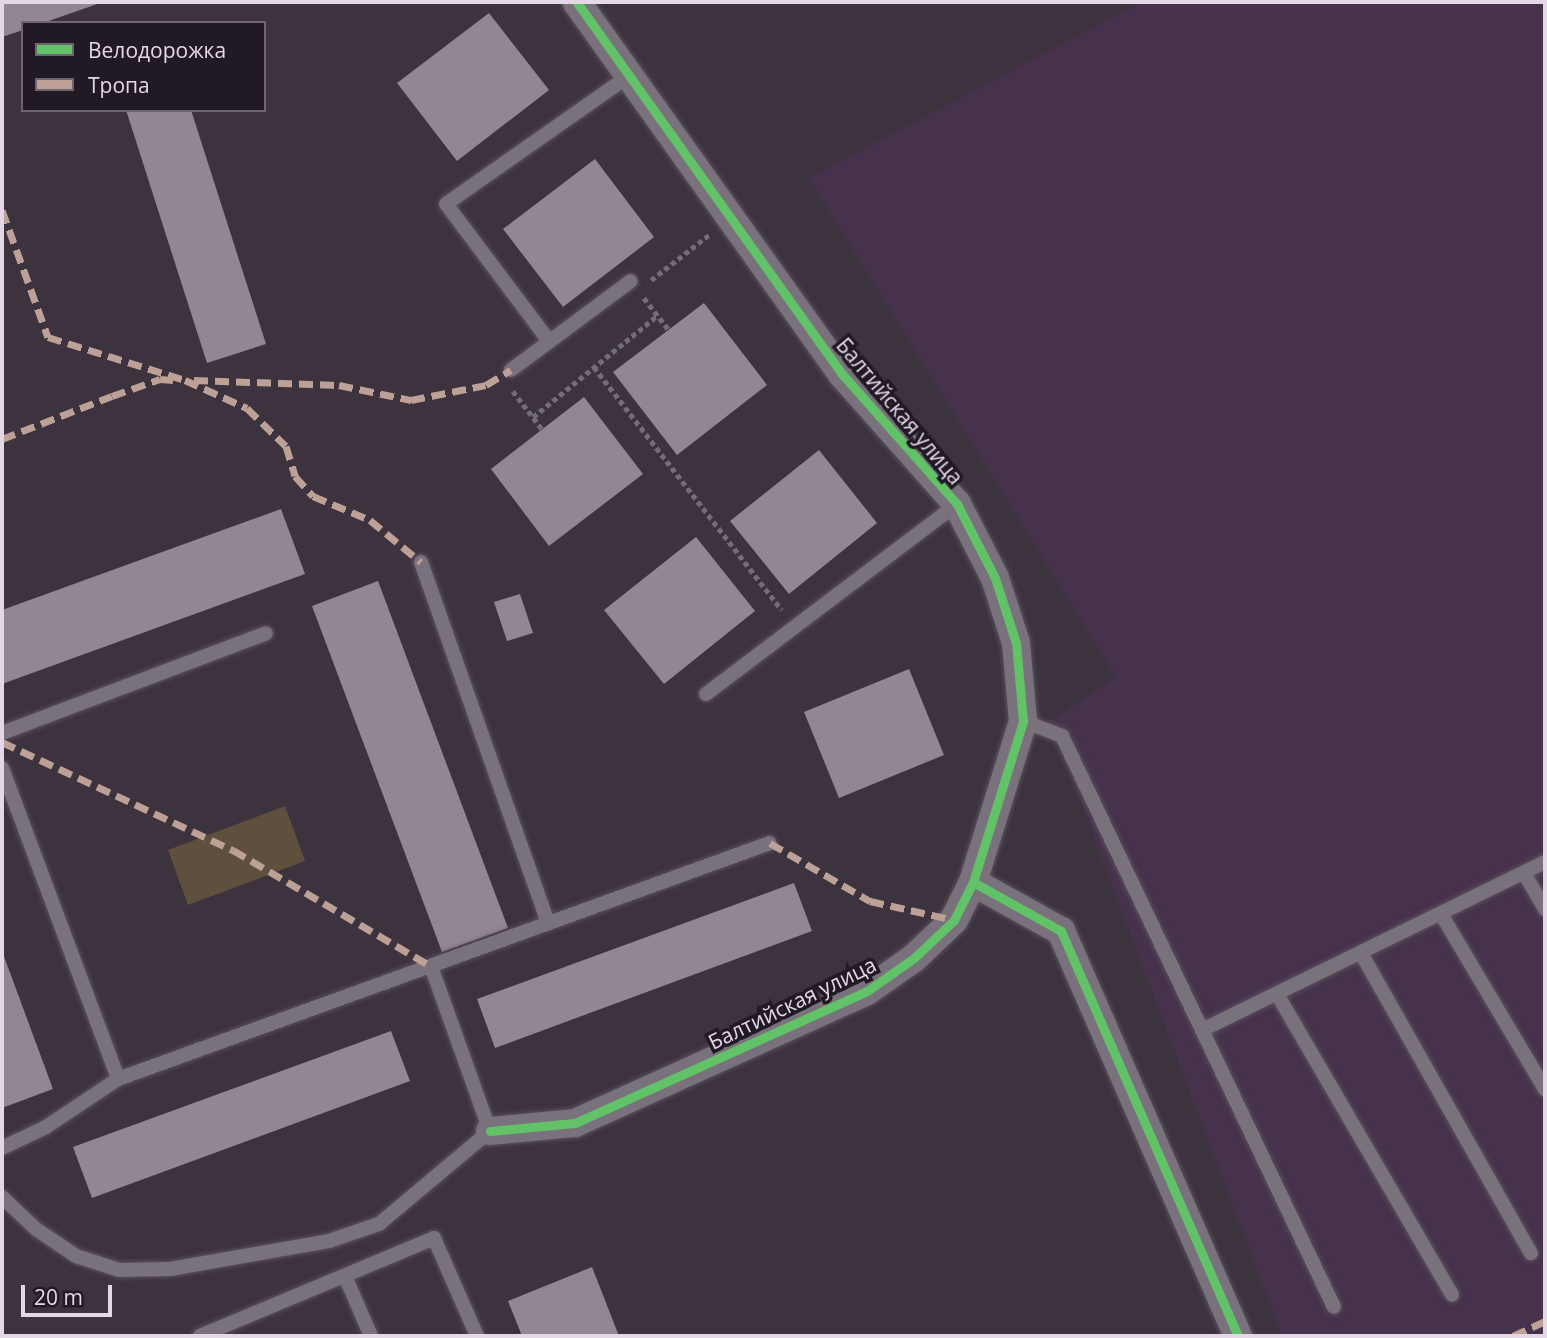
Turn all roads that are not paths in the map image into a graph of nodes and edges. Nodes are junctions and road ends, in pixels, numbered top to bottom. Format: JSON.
{"nodes":[{"id":1,"x":577,"y":2,"type":"edge"},
{"id":2,"x":632,"y":74,"type":"junction"},
{"id":3,"x":634,"y":285,"type":"road end"},
{"id":4,"x":549,"y":341,"type":"junction"},
{"id":5,"x":510,"y":370,"type":"dead end"},
{"id":6,"x":957,"y":504,"type":"junction"},
{"id":7,"x":421,"y":562,"type":"dead end"},
{"id":8,"x":266,"y":633,"type":"dead end"},
{"id":9,"x":706,"y":694,"type":"dead end"},
{"id":10,"x":1023,"y":721,"type":"junction"},
{"id":11,"x":2,"y":733,"type":"edge"},
{"id":12,"x":2,"y":768,"type":"edge"},
{"id":13,"x":770,"y":843,"type":"dead end"},
{"id":14,"x":1545,"y":862,"type":"edge"},
{"id":15,"x":1524,"y":873,"type":"junction"},
{"id":16,"x":973,"y":882,"type":"junction"},
{"id":17,"x":1545,"y":909,"type":"edge"},
{"id":18,"x":1441,"y":914,"type":"junction"},
{"id":19,"x":548,"y":923,"type":"junction"},
{"id":20,"x":1361,"y":953,"type":"junction"},
{"id":21,"x":431,"y":966,"type":"junction"},
{"id":22,"x":1277,"y":994,"type":"junction"},
{"id":23,"x":1202,"y":1030,"type":"junction"},
{"id":24,"x":118,"y":1079,"type":"junction"},
{"id":25,"x":1545,"y":1089,"type":"edge"},
{"id":26,"x":490,"y":1131,"type":"junction"},
{"id":27,"x":2,"y":1148,"type":"edge"},
{"id":28,"x":2,"y":1197,"type":"edge"},
{"id":29,"x":1531,"y":1253,"type":"dead end"},
{"id":30,"x":345,"y":1276,"type":"junction"},
{"id":31,"x":1452,"y":1295,"type":"dead end"},
{"id":32,"x":1334,"y":1307,"type":"dead end"},
{"id":33,"x":200,"y":1336,"type":"edge"},
{"id":34,"x":371,"y":1336,"type":"edge"},
{"id":35,"x":477,"y":1336,"type":"edge"},
{"id":36,"x":1238,"y":1336,"type":"edge"}],
"edges":[{"from":1,"to":2,"type":"street","name":"Балтийская улица"},
{"from":2,"to":4,"type":"lane"},
{"from":2,"to":6,"type":"street","name":"Балтийская улица"},
{"from":3,"to":4,"type":"lane"},
{"from":4,"to":5,"type":"lane"},
{"from":6,"to":9,"type":"lane"},
{"from":6,"to":10,"type":"street","name":"Балтийская улица"},
{"from":7,"to":19,"type":"lane"},
{"from":8,"to":11,"type":"lane"},
{"from":10,"to":16,"type":"street","name":"Балтийская улица"},
{"from":10,"to":23,"type":"lane"},
{"from":12,"to":24,"type":"lane"},
{"from":13,"to":19,"type":"lane"},
{"from":14,"to":15,"type":"lane"},
{"from":15,"to":17,"type":"lane"},
{"from":15,"to":18,"type":"lane"},
{"from":16,"to":26,"type":"street","name":"Балтийская улица"},
{"from":16,"to":36,"type":"street"},
{"from":18,"to":20,"type":"lane"},
{"from":18,"to":25,"type":"lane"},
{"from":19,"to":21,"type":"lane"},
{"from":20,"to":22,"type":"lane"},
{"from":20,"to":29,"type":"lane"},
{"from":21,"to":24,"type":"lane"},
{"from":21,"to":26,"type":"lane"},
{"from":22,"to":23,"type":"lane"},
{"from":22,"to":31,"type":"lane"},
{"from":23,"to":32,"type":"lane"},
{"from":24,"to":27,"type":"lane"},
{"from":26,"to":28,"type":"lane"},
{"from":30,"to":33,"type":"lane"},
{"from":30,"to":34,"type":"lane"},
{"from":30,"to":35,"type":"lane"}]}
